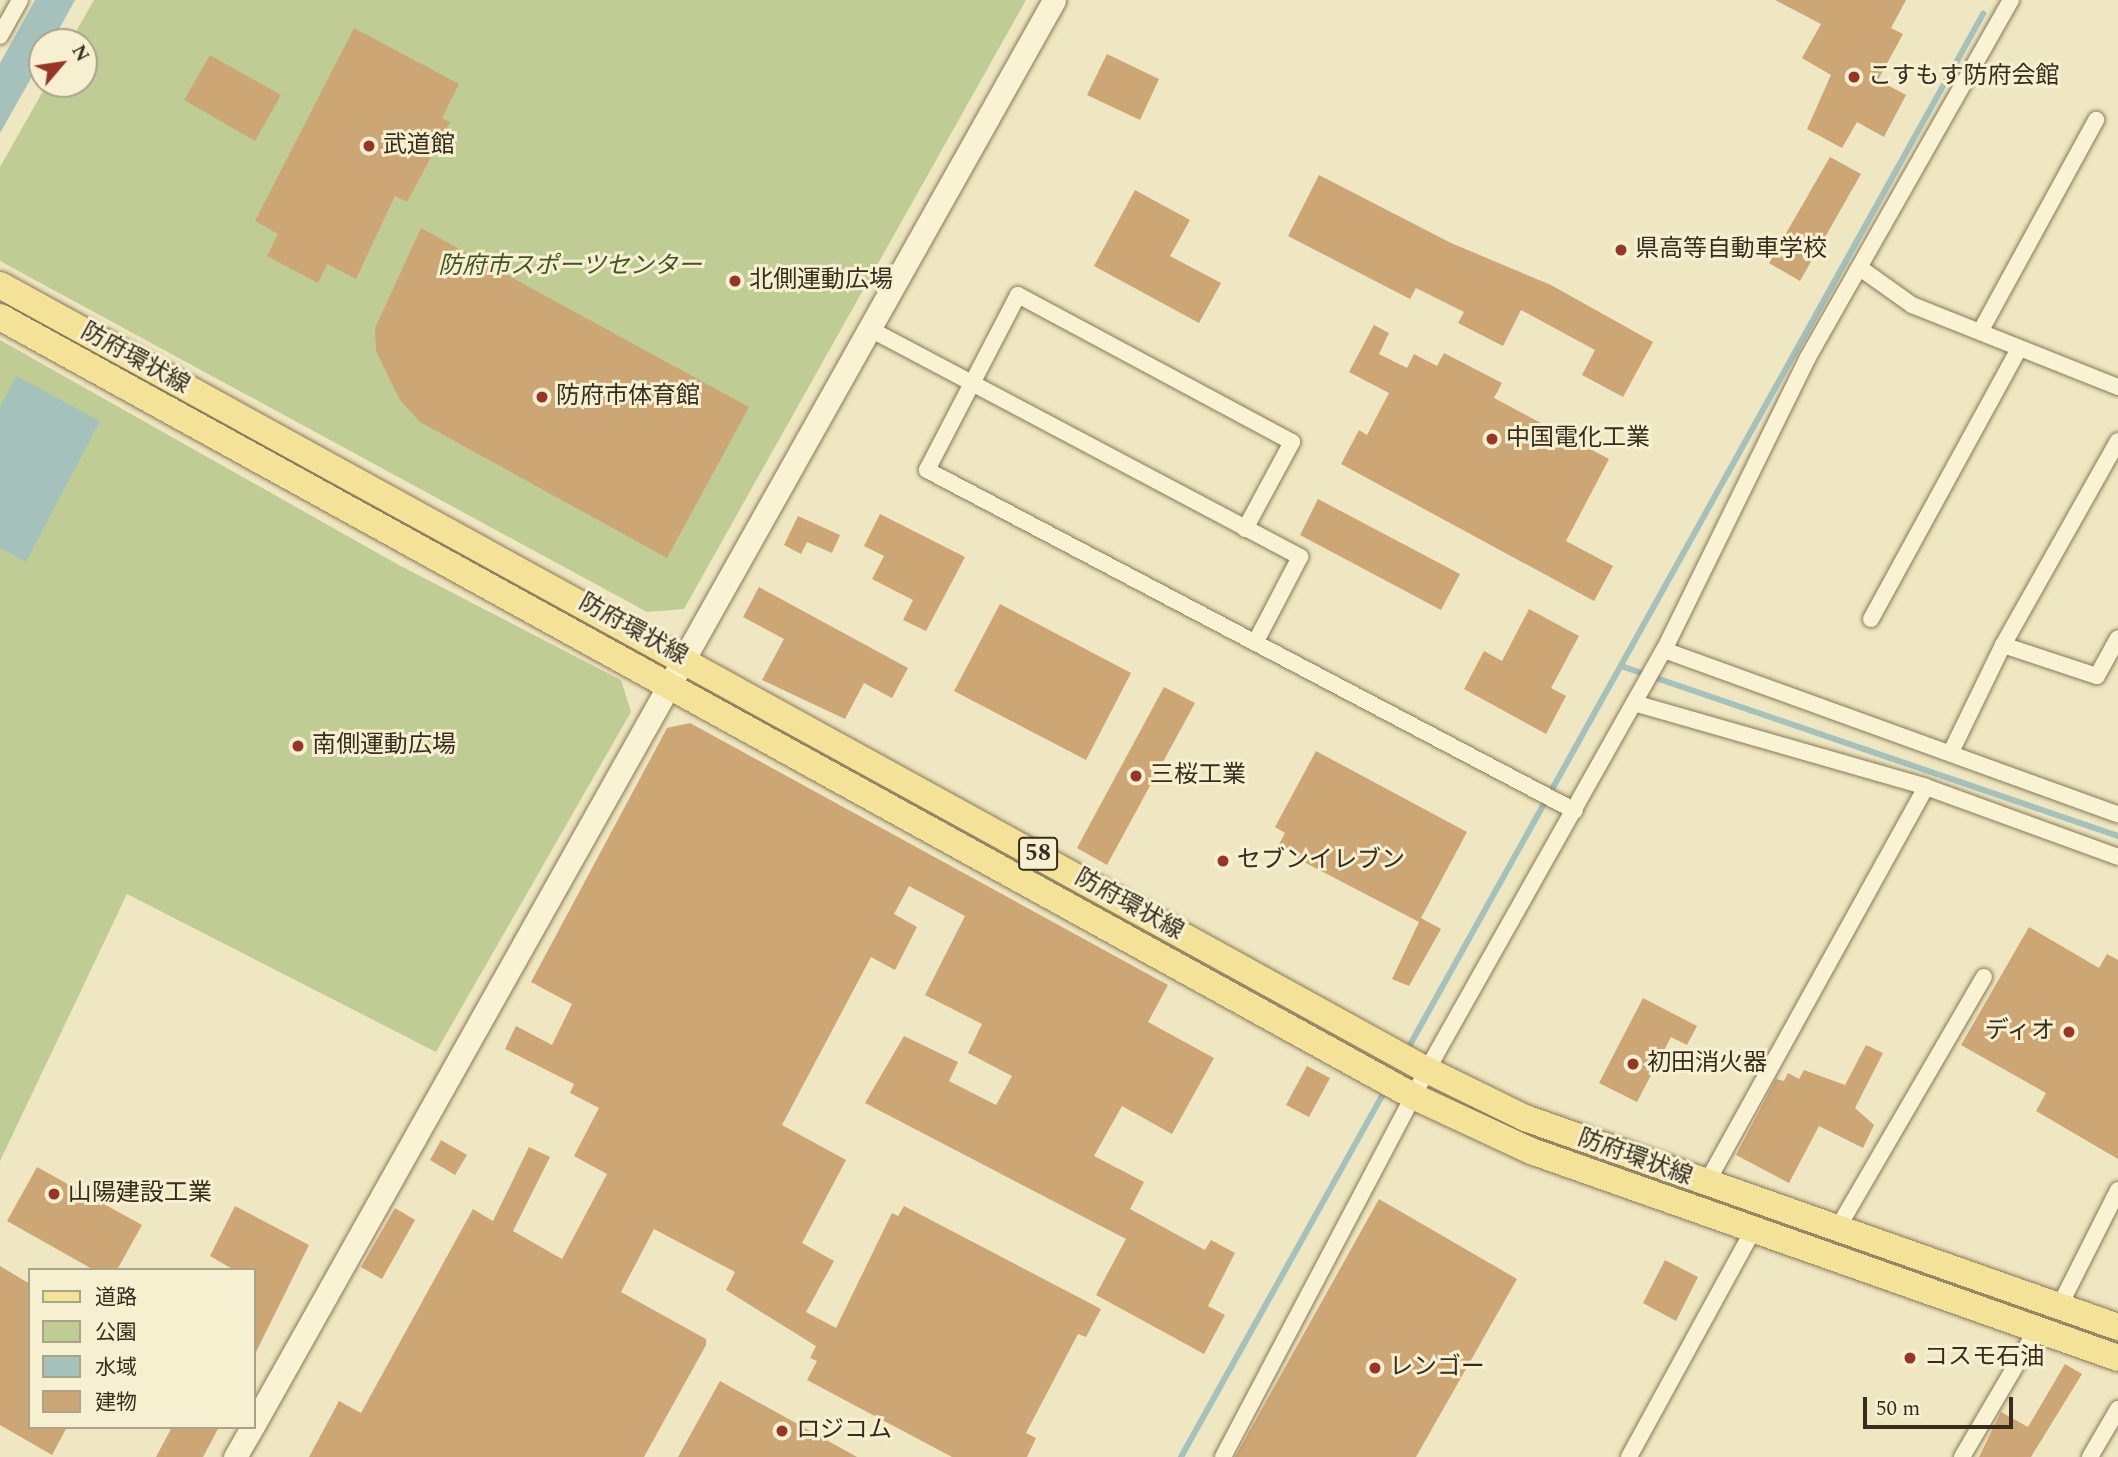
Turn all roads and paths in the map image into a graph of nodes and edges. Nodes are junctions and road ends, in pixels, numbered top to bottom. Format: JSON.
{"nodes":[{"id":1,"x":20,"y":0,"type":"edge"},
{"id":2,"x":1054,"y":0,"type":"edge"},
{"id":3,"x":2011,"y":0,"type":"edge"},
{"id":4,"x":0,"y":36,"type":"edge"},
{"id":5,"x":2096,"y":120,"type":"dead end"},
{"id":6,"x":1860,"y":268,"type":"junction"},
{"id":7,"x":0,"y":285,"type":"edge"},
{"id":8,"x":0,"y":317,"type":"edge"},
{"id":9,"x":868,"y":328,"type":"junction"},
{"id":10,"x":1980,"y":332,"type":"junction"},
{"id":11,"x":2019,"y":349,"type":"junction"},
{"id":12,"x":971,"y":381,"type":"junction"},
{"id":13,"x":2118,"y":387,"type":"edge"},
{"id":14,"x":2118,"y":441,"type":"edge"},
{"id":15,"x":1245,"y":529,"type":"junction"},
{"id":16,"x":1871,"y":620,"type":"dead end"},
{"id":17,"x":2118,"y":638,"type":"edge"},
{"id":18,"x":1255,"y":643,"type":"junction"},
{"id":19,"x":2003,"y":645,"type":"junction"},
{"id":20,"x":1664,"y":650,"type":"junction"},
{"id":21,"x":684,"y":658,"type":"junction"},
{"id":22,"x":669,"y":685,"type":"junction"},
{"id":23,"x":1634,"y":703,"type":"junction"},
{"id":24,"x":1951,"y":752,"type":"junction"},
{"id":25,"x":1926,"y":787,"type":"junction"},
{"id":26,"x":1575,"y":811,"type":"junction"},
{"id":27,"x":2118,"y":814,"type":"edge"},
{"id":28,"x":2118,"y":857,"type":"edge"},
{"id":29,"x":1984,"y":977,"type":"dead end"},
{"id":30,"x":1427,"y":1070,"type":"junction"},
{"id":31,"x":1415,"y":1097,"type":"junction"},
{"id":32,"x":1706,"y":1184,"type":"junction"},
{"id":33,"x":2118,"y":1191,"type":"edge"},
{"id":34,"x":1754,"y":1229,"type":"junction"},
{"id":35,"x":1836,"y":1231,"type":"junction"},
{"id":36,"x":2059,"y":1307,"type":"junction"},
{"id":37,"x":2118,"y":1327,"type":"edge"},
{"id":38,"x":2037,"y":1329,"type":"junction"},
{"id":39,"x":2118,"y":1358,"type":"edge"},
{"id":40,"x":2118,"y":1409,"type":"edge"},
{"id":41,"x":256,"y":1421,"type":"edge"},
{"id":42,"x":251,"y":1429,"type":"edge"},
{"id":43,"x":235,"y":1457,"type":"edge"},
{"id":44,"x":1223,"y":1457,"type":"edge"},
{"id":45,"x":1629,"y":1457,"type":"edge"},
{"id":46,"x":1962,"y":1457,"type":"edge"},
{"id":47,"x":2090,"y":1457,"type":"edge"}],
"edges":[{"from":1,"to":4,"type":"street"},
{"from":2,"to":9,"type":"street"},
{"from":3,"to":6,"type":"street"},
{"from":5,"to":10,"type":"street"},
{"from":6,"to":10,"type":"street"},
{"from":6,"to":20,"type":"street"},
{"from":7,"to":21,"type":"main road","name":"防府環状線","number":"58"},
{"from":8,"to":22,"type":"main road","name":"防府環状線","number":"58"},
{"from":9,"to":12,"type":"street"},
{"from":9,"to":21,"type":"street"},
{"from":10,"to":11,"type":"street"},
{"from":11,"to":13,"type":"street"},
{"from":11,"to":16,"type":"street"},
{"from":12,"to":15,"type":"street"},
{"from":12,"to":15,"type":"street"},
{"from":12,"to":18,"type":"street"},
{"from":14,"to":19,"type":"street"},
{"from":15,"to":18,"type":"street"},
{"from":17,"to":19,"type":"street"},
{"from":18,"to":26,"type":"street"},
{"from":19,"to":24,"type":"street"},
{"from":20,"to":23,"type":"street"},
{"from":20,"to":24,"type":"street"},
{"from":21,"to":22,"type":"street"},
{"from":21,"to":30,"type":"main road","name":"防府環状線","number":"58"},
{"from":22,"to":31,"type":"main road","name":"防府環状線","number":"58"},
{"from":22,"to":41,"type":"street"},
{"from":23,"to":25,"type":"street"},
{"from":23,"to":26,"type":"street"},
{"from":24,"to":27,"type":"street"},
{"from":25,"to":28,"type":"street"},
{"from":25,"to":32,"type":"street"},
{"from":26,"to":30,"type":"street"},
{"from":29,"to":35,"type":"street"},
{"from":30,"to":31,"type":"street"},
{"from":30,"to":32,"type":"main road","name":"防府環状線","number":"58"},
{"from":31,"to":34,"type":"main road","name":"防府環状線","number":"58"},
{"from":31,"to":44,"type":"street"},
{"from":32,"to":35,"type":"main road","name":"防府環状線","number":"58"},
{"from":33,"to":36,"type":"street"},
{"from":34,"to":38,"type":"main road","name":"防府環状線","number":"58"},
{"from":34,"to":45,"type":"street"},
{"from":35,"to":36,"type":"main road","name":"防府環状線","number":"58"},
{"from":36,"to":37,"type":"main road","name":"防府環状線","number":"58"},
{"from":38,"to":39,"type":"main road","name":"防府環状線","number":"58"},
{"from":38,"to":46,"type":"street"},
{"from":40,"to":47,"type":"street"},
{"from":42,"to":43,"type":"street"}]}
